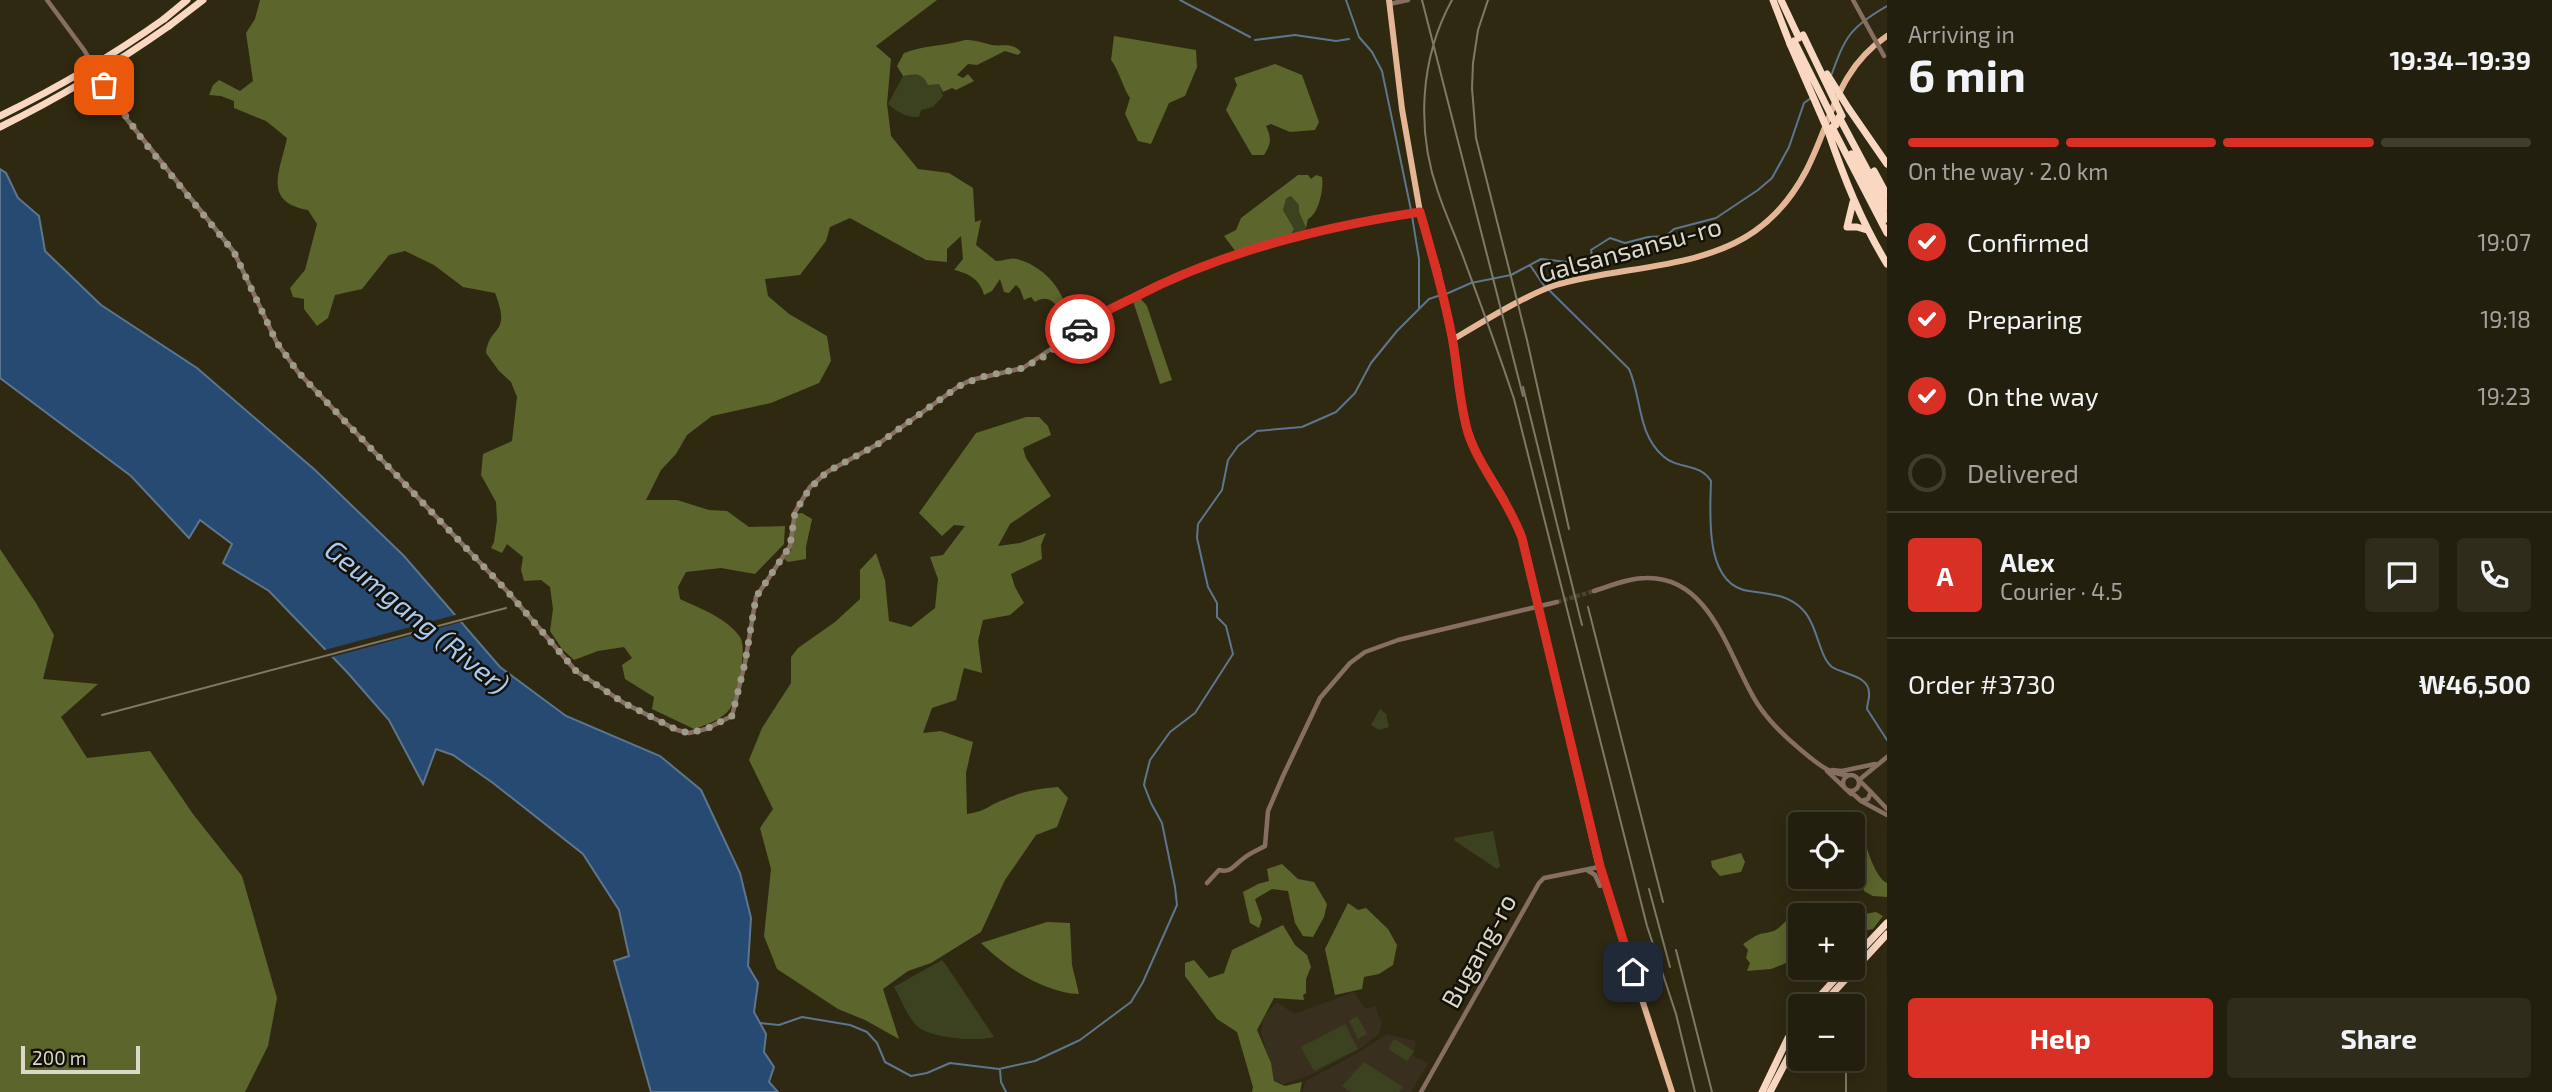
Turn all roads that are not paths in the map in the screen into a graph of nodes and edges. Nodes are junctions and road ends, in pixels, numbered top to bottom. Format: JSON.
{"nodes":[{"id":1,"x":47,"y":0,"type":"edge"},
{"id":2,"x":187,"y":0,"type":"edge"},
{"id":3,"x":203,"y":0,"type":"edge"},
{"id":4,"x":1408,"y":0,"type":"edge"},
{"id":5,"x":1853,"y":0,"type":"edge"},
{"id":6,"x":1778,"y":1,"type":"edge"},
{"id":7,"x":1389,"y":2,"type":"edge"},
{"id":8,"x":1887,"y":36,"type":"edge"},
{"id":9,"x":1799,"y":40,"type":"junction"},
{"id":10,"x":1887,"y":62,"type":"edge"},
{"id":11,"x":0,"y":116,"type":"edge"},
{"id":12,"x":0,"y":127,"type":"edge"},
{"id":13,"x":1832,"y":128,"type":"junction"},
{"id":14,"x":1887,"y":164,"type":"edge"},
{"id":15,"x":1879,"y":194,"type":"edge"},
{"id":16,"x":1853,"y":202,"type":"junction"},
{"id":17,"x":1887,"y":207,"type":"edge"},
{"id":18,"x":1419,"y":212,"type":"junction"},
{"id":19,"x":1884,"y":221,"type":"edge"},
{"id":20,"x":1867,"y":230,"type":"junction"},
{"id":21,"x":1887,"y":233,"type":"edge"},
{"id":22,"x":1887,"y":264,"type":"edge"},
{"id":23,"x":1452,"y":339,"type":"junction"},
{"id":24,"x":1594,"y":591,"type":"tunnel mouth"},
{"id":25,"x":1557,"y":601,"type":"tunnel mouth"},
{"id":26,"x":1538,"y":607,"type":"junction"},
{"id":27,"x":1887,"y":757,"type":"edge"},
{"id":28,"x":1876,"y":764,"type":"junction"},
{"id":29,"x":1825,"y":768,"type":"junction"},
{"id":30,"x":1850,"y":775,"type":"junction"},
{"id":31,"x":1859,"y":780,"type":"junction"},
{"id":32,"x":1843,"y":785,"type":"junction"},
{"id":33,"x":1866,"y":786,"type":"junction"},
{"id":34,"x":1850,"y":791,"type":"junction"},
{"id":35,"x":1871,"y":792,"type":"junction"},
{"id":36,"x":1861,"y":801,"type":"junction"},
{"id":37,"x":1887,"y":809,"type":"edge"},
{"id":38,"x":1887,"y":815,"type":"edge"},
{"id":39,"x":1600,"y":866,"type":"junction"},
{"id":40,"x":1586,"y":869,"type":"junction"},
{"id":41,"x":1207,"y":883,"type":"dead end"},
{"id":42,"x":1600,"y":886,"type":"dead end"},
{"id":43,"x":1887,"y":923,"type":"edge"},
{"id":44,"x":1887,"y":934,"type":"edge"},
{"id":45,"x":1865,"y":946,"type":"edge"},
{"id":46,"x":1834,"y":980,"type":"edge"},
{"id":47,"x":1822,"y":994,"type":"edge"},
{"id":48,"x":1832,"y":994,"type":"edge"},
{"id":49,"x":1788,"y":1040,"type":"edge"},
{"id":50,"x":1788,"y":1058,"type":"edge"},
{"id":51,"x":1421,"y":1092,"type":"edge"},
{"id":52,"x":1672,"y":1092,"type":"edge"},
{"id":53,"x":1762,"y":1092,"type":"edge"},
{"id":54,"x":1770,"y":1092,"type":"edge"}],
"edges":[{"from":1,"to":18,"type":"street"},
{"from":2,"to":11,"type":"highway","bridge":true},
{"from":3,"to":12,"type":"highway","bridge":true},
{"from":4,"to":7,"type":"street"},
{"from":5,"to":10,"type":"street","bridge":true},
{"from":6,"to":9,"type":"highway"},
{"from":6,"to":9,"type":"highway"},
{"from":7,"to":18,"type":"main road"},
{"from":8,"to":23,"type":"main road","name":"Galsansansu-ro"},
{"from":9,"to":13,"type":"highway","bridge":true},
{"from":9,"to":14,"type":"highway","bridge":true},
{"from":9,"to":15,"type":"highway","bridge":true},
{"from":13,"to":15,"type":"highway"},
{"from":13,"to":16,"type":"highway"},
{"from":15,"to":17,"type":"highway"},
{"from":15,"to":19,"type":"highway"},
{"from":16,"to":20,"type":"highway"},
{"from":16,"to":20,"type":"highway"},
{"from":18,"to":23,"type":"main road"},
{"from":19,"to":21,"type":"highway"},
{"from":20,"to":22,"type":"highway"},
{"from":23,"to":26,"type":"main road"},
{"from":24,"to":29,"type":"street"},
{"from":25,"to":26,"type":"street"},
{"from":26,"to":39,"type":"main road"},
{"from":26,"to":41,"type":"street"},
{"from":27,"to":28,"type":"street"},
{"from":28,"to":29,"type":"street"},
{"from":28,"to":30,"type":"street"},
{"from":28,"to":31,"type":"street"},
{"from":28,"to":33,"type":"street"},
{"from":29,"to":30,"type":"street"},
{"from":29,"to":32,"type":"street"},
{"from":29,"to":36,"type":"street"},
{"from":30,"to":31,"type":"street"},
{"from":30,"to":32,"type":"street"},
{"from":31,"to":33,"type":"street"},
{"from":31,"to":34,"type":"street"},
{"from":32,"to":34,"type":"street"},
{"from":33,"to":35,"type":"street"},
{"from":34,"to":36,"type":"street"},
{"from":35,"to":36,"type":"street"},
{"from":35,"to":37,"type":"street"},
{"from":36,"to":38,"type":"street"},
{"from":39,"to":40,"type":"street","name":"Bugang-ro"},
{"from":39,"to":52,"type":"main road"},
{"from":40,"to":42,"type":"street"},
{"from":40,"to":51,"type":"street","name":"Bugang-ro"},
{"from":43,"to":45,"type":"highway"},
{"from":44,"to":48,"type":"highway"},
{"from":46,"to":47,"type":"highway"},
{"from":49,"to":53,"type":"highway"},
{"from":50,"to":54,"type":"highway"}]}
